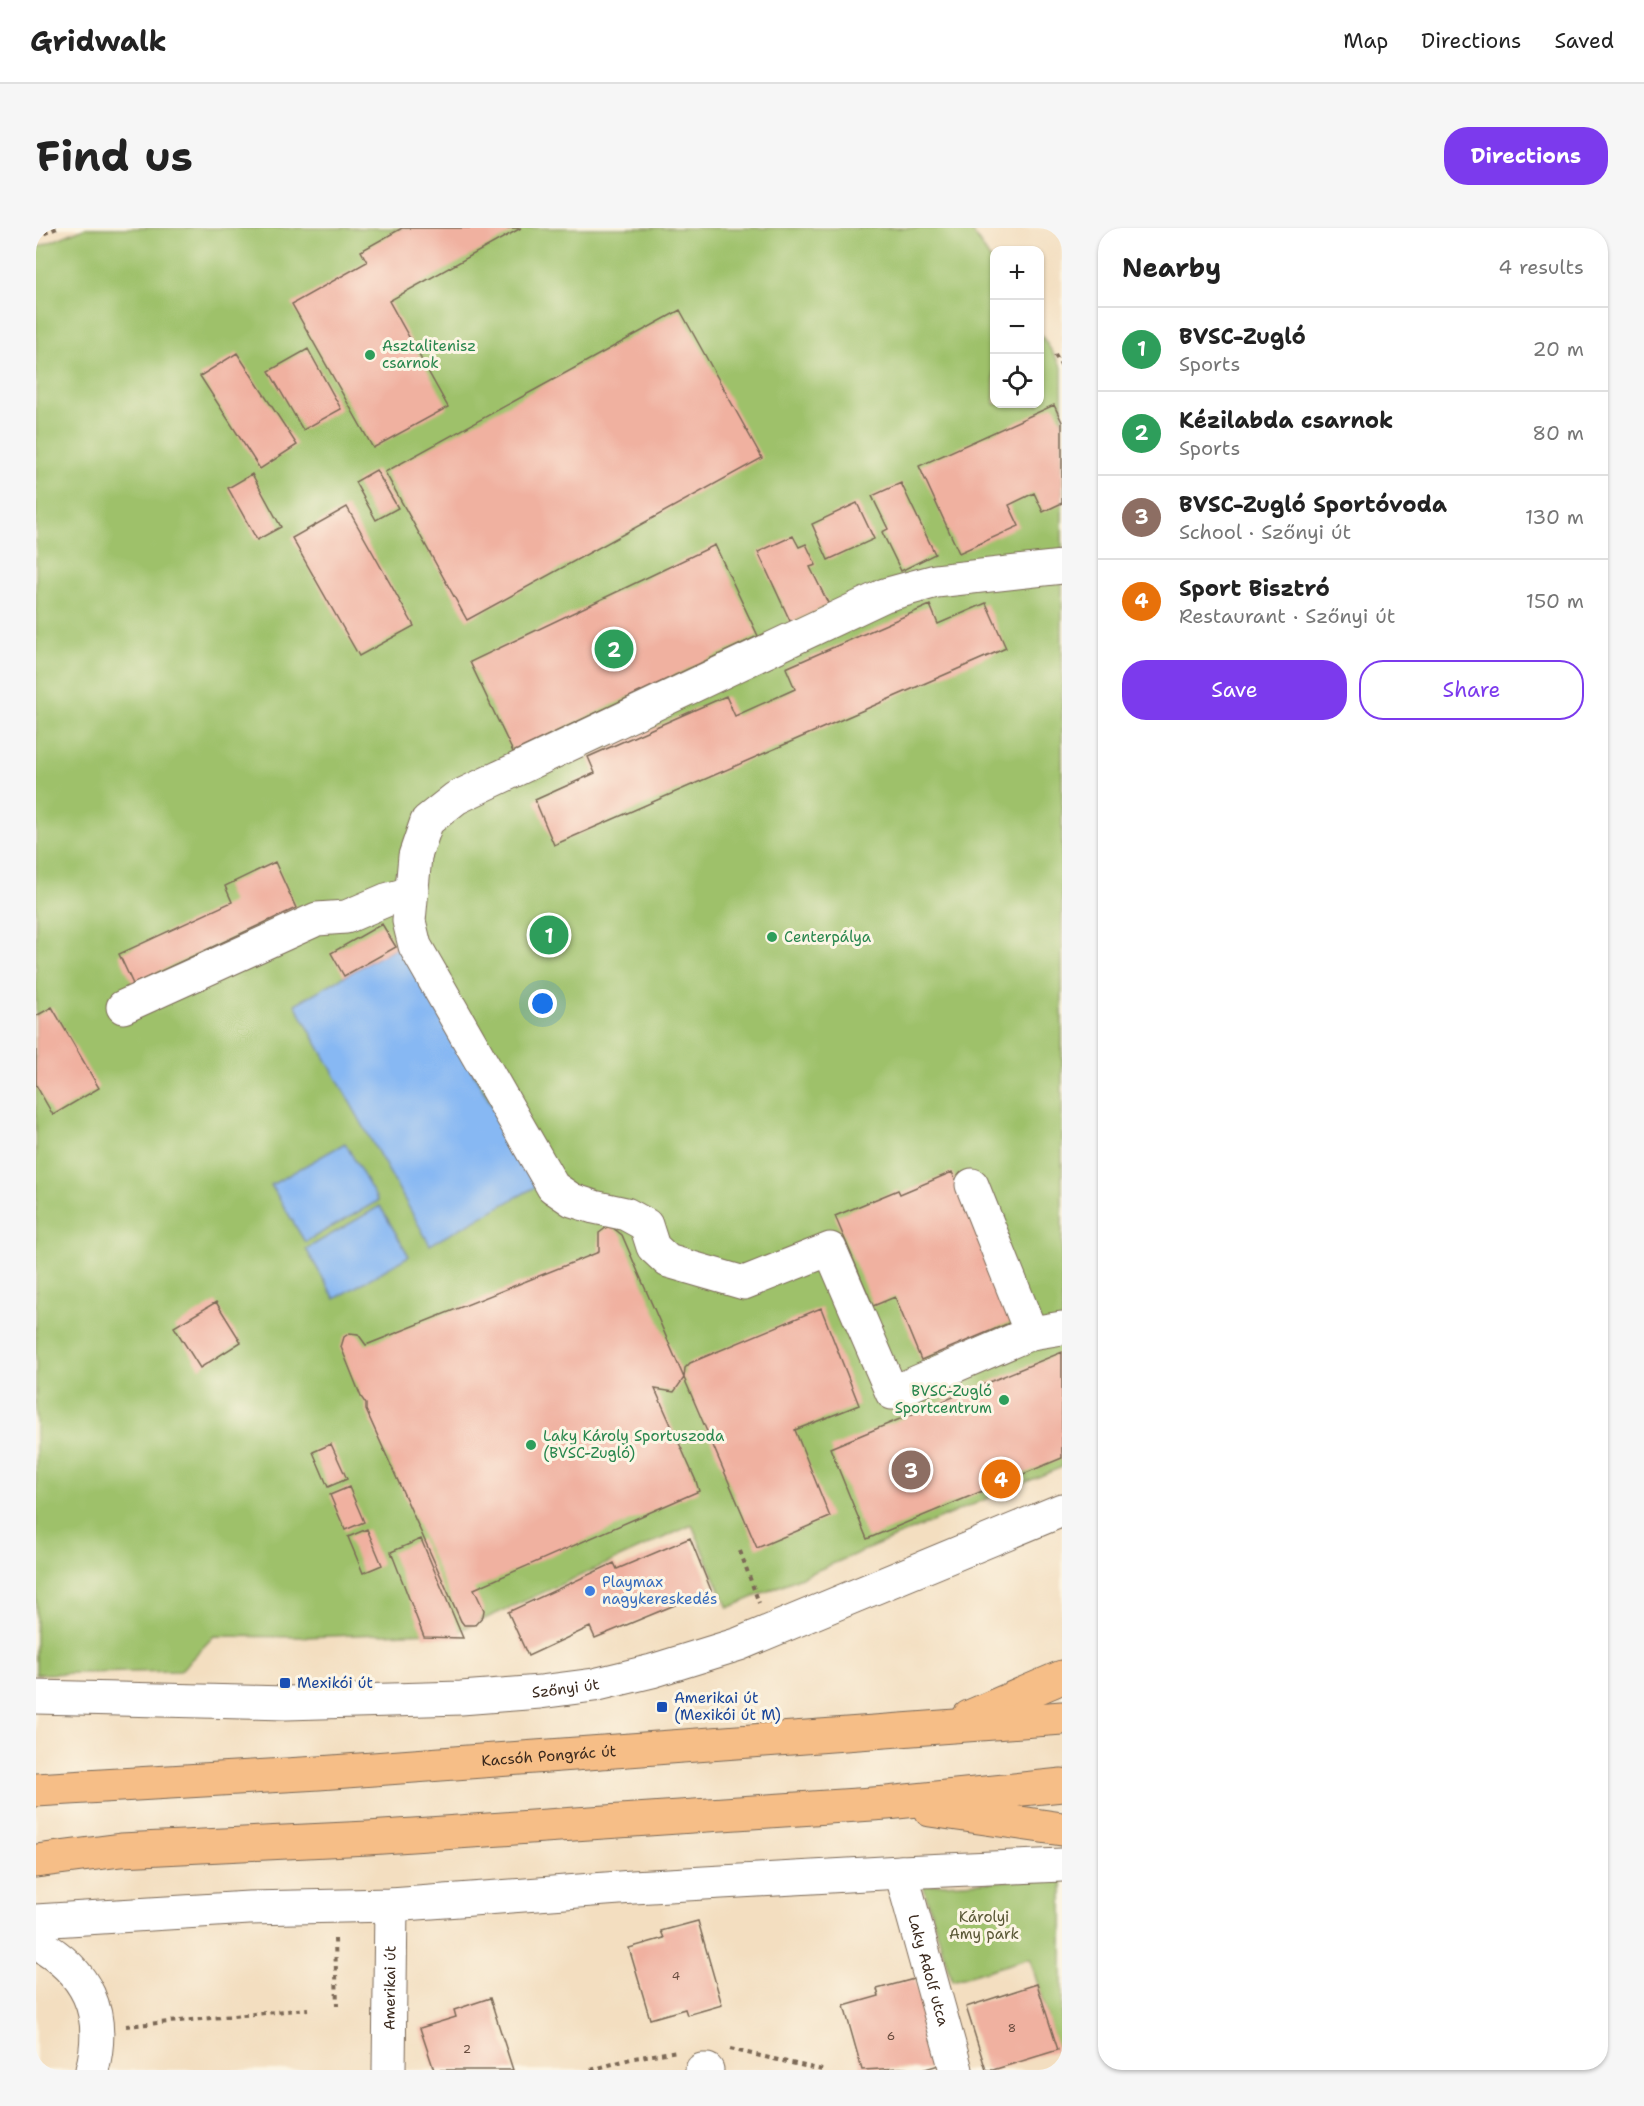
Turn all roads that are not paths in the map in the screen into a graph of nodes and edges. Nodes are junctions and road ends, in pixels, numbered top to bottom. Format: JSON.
{"nodes":[{"id":1,"x":1062,"y":567,"type":"edge"},
{"id":2,"x":411,"y":893,"type":"junction"},
{"id":3,"x":123,"y":1007,"type":"dead end"},
{"id":4,"x":972,"y":1185,"type":"dead end"},
{"id":5,"x":1047,"y":1330,"type":"edge"},
{"id":6,"x":1062,"y":1510,"type":"edge"},
{"id":7,"x":1062,"y":1677,"type":"edge"},
{"id":8,"x":36,"y":1697,"type":"edge"},
{"id":9,"x":1062,"y":1718,"type":"edge"},
{"id":10,"x":948,"y":1727,"type":"junction"},
{"id":11,"x":1062,"y":1785,"type":"edge"},
{"id":12,"x":36,"y":1790,"type":"edge"},
{"id":13,"x":887,"y":1803,"type":"junction"},
{"id":14,"x":1062,"y":1829,"type":"edge"},
{"id":15,"x":36,"y":1845,"type":"edge"},
{"id":16,"x":122,"y":1850,"type":"junction"},
{"id":17,"x":36,"y":1861,"type":"edge"},
{"id":18,"x":1062,"y":1865,"type":"edge"},
{"id":19,"x":901,"y":1872,"type":"junction"},
{"id":20,"x":391,"y":1905,"type":"junction"},
{"id":21,"x":36,"y":1921,"type":"edge"},
{"id":22,"x":36,"y":1943,"type":"edge"},
{"id":23,"x":92,"y":2070,"type":"edge"},
{"id":24,"x":389,"y":2070,"type":"edge"},
{"id":25,"x":702,"y":2070,"type":"edge"},
{"id":26,"x":707,"y":2070,"type":"edge"},
{"id":27,"x":956,"y":2070,"type":"edge"}],
"edges":[{"from":1,"to":2,"type":"street"},
{"from":2,"to":3,"type":"street"},
{"from":2,"to":5,"type":"street"},
{"from":4,"to":5,"type":"street"},
{"from":6,"to":8,"type":"street","name":"Szőnyi út"},
{"from":7,"to":10,"type":"main road"},
{"from":9,"to":10,"type":"main road","name":"Kacsóh Pongrác út"},
{"from":10,"to":12,"type":"main road","name":"Kacsóh Pongrác út"},
{"from":11,"to":13,"type":"main road"},
{"from":13,"to":14,"type":"main road"},
{"from":13,"to":16,"type":"main road"},
{"from":15,"to":16,"type":"main road"},
{"from":16,"to":17,"type":"main road"},
{"from":18,"to":19,"type":"street"},
{"from":19,"to":20,"type":"street"},
{"from":19,"to":27,"type":"street","name":"Laky Adolf utca"},
{"from":20,"to":21,"type":"street"},
{"from":20,"to":24,"type":"street","name":"Amerikai út"},
{"from":22,"to":23,"type":"street"},
{"from":25,"to":26,"type":"street"}]}
